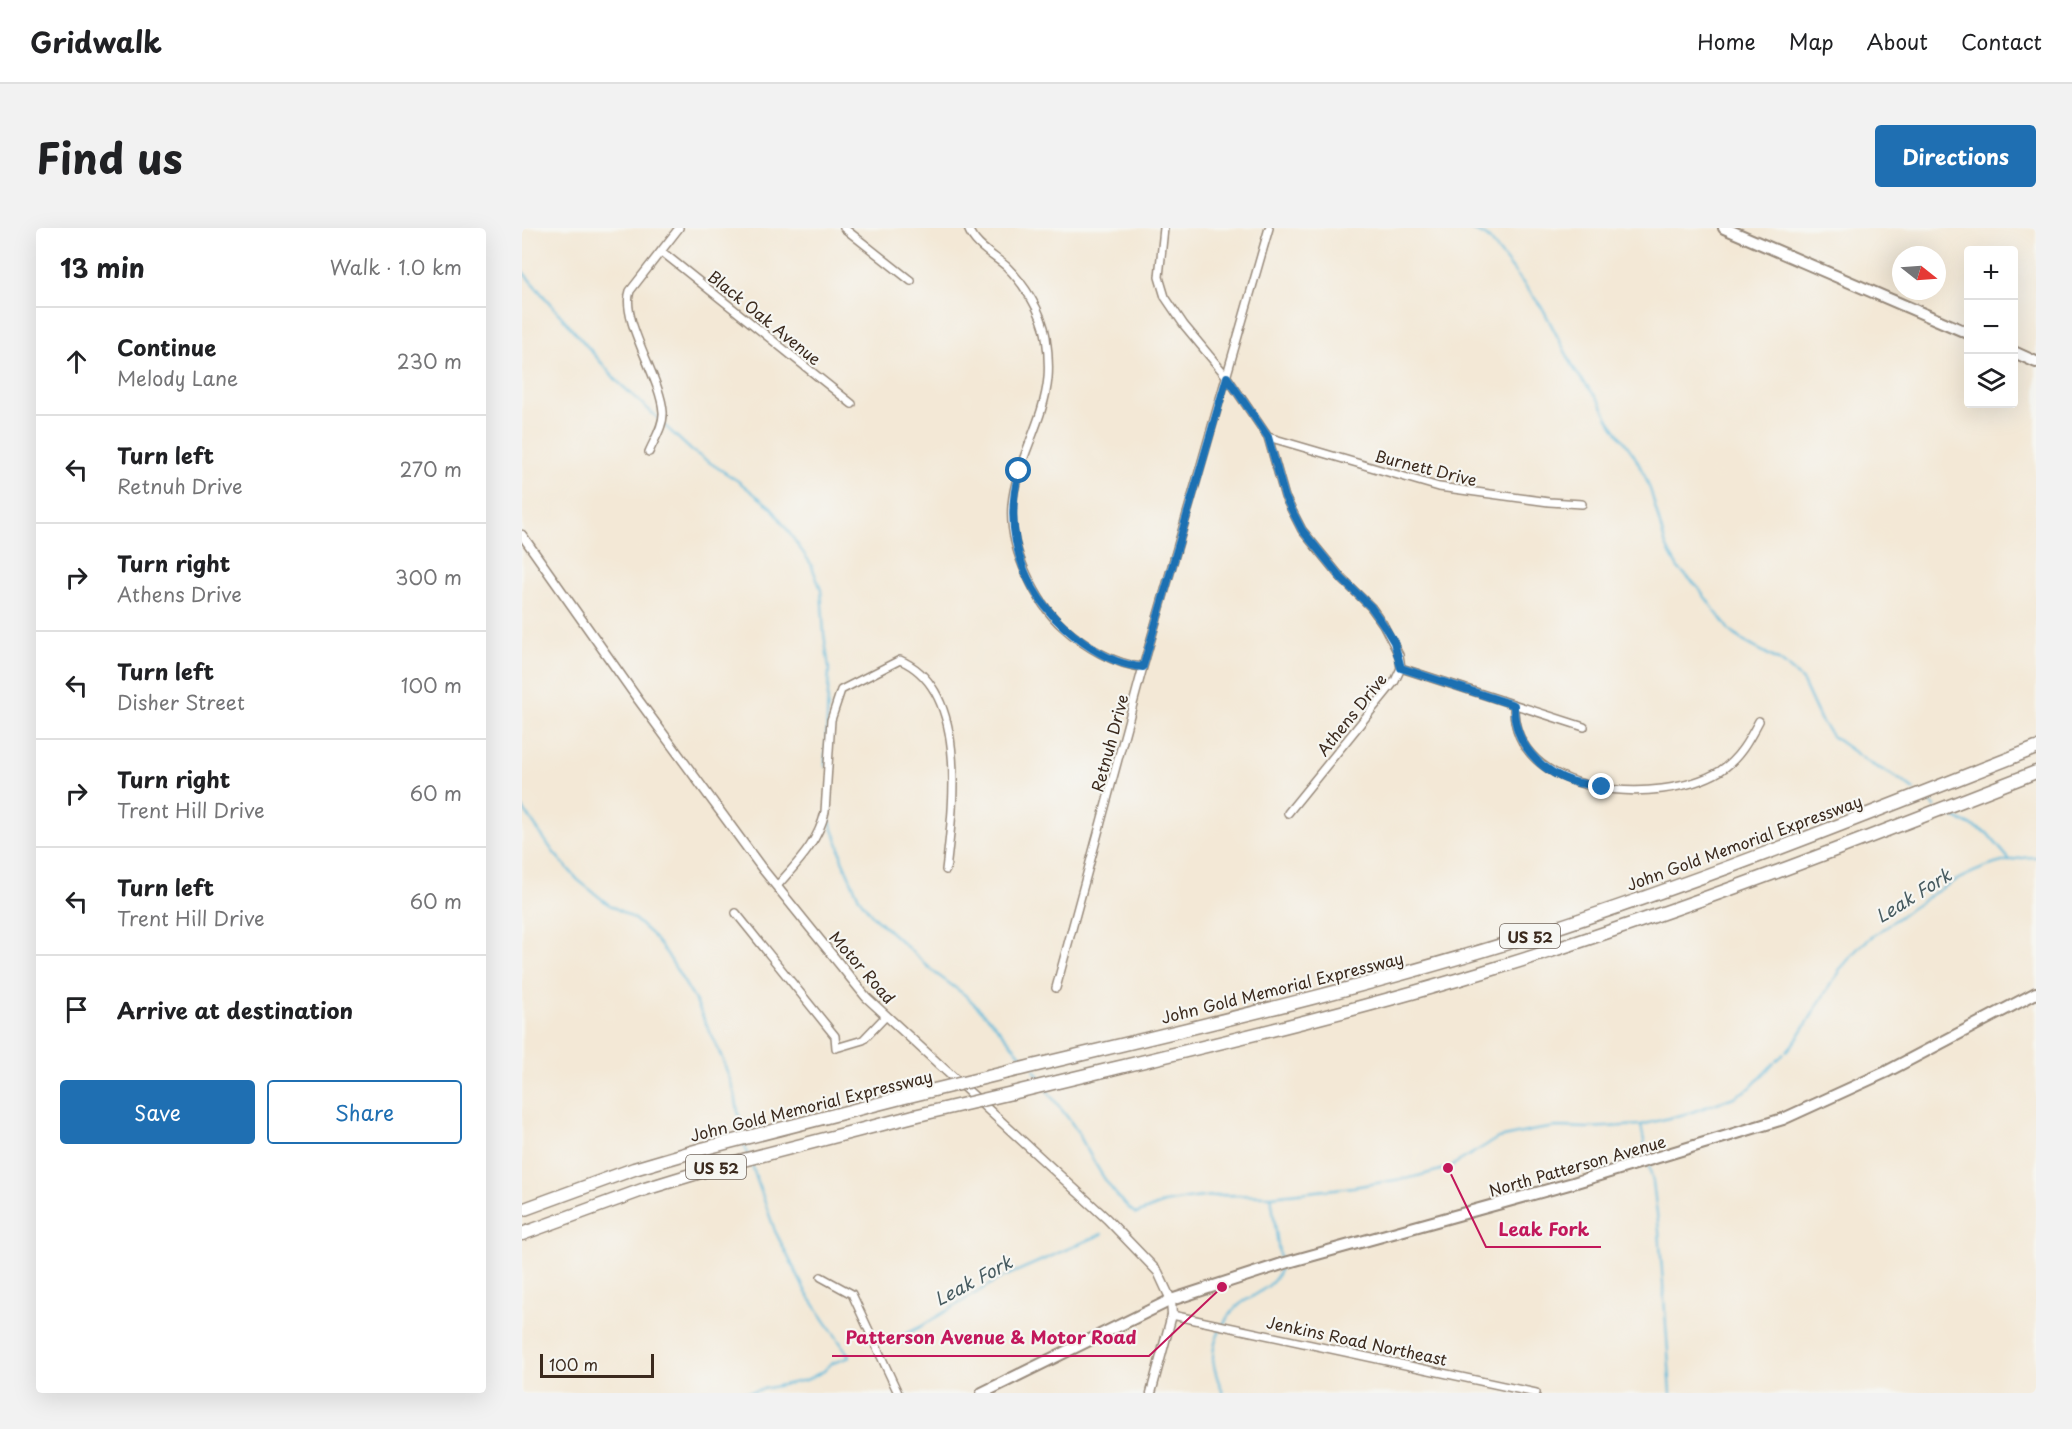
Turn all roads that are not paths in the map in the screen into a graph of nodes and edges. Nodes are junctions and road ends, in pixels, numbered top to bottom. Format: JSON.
{"nodes":[{"id":1,"x":679,"y":228,"type":"edge"},
{"id":2,"x":843,"y":228,"type":"edge"},
{"id":3,"x":968,"y":228,"type":"edge"},
{"id":4,"x":1164,"y":228,"type":"edge"},
{"id":5,"x":1269,"y":228,"type":"edge"},
{"id":6,"x":1724,"y":228,"type":"edge"},
{"id":7,"x":661,"y":251,"type":"junction"},
{"id":8,"x":911,"y":281,"type":"dead end"},
{"id":9,"x":1964,"y":331,"type":"edge"},
{"id":10,"x":2018,"y":354,"type":"edge"},
{"id":11,"x":2036,"y":362,"type":"edge"},
{"id":12,"x":1227,"y":377,"type":"junction"},
{"id":13,"x":852,"y":404,"type":"dead end"},
{"id":14,"x":1268,"y":437,"type":"junction"},
{"id":15,"x":649,"y":452,"type":"dead end"},
{"id":16,"x":1582,"y":504,"type":"dead end"},
{"id":17,"x":522,"y":535,"type":"edge"},
{"id":18,"x":1143,"y":667,"type":"junction"},
{"id":19,"x":1401,"y":668,"type":"junction"},
{"id":20,"x":1514,"y":705,"type":"junction"},
{"id":21,"x":1759,"y":721,"type":"dead end"},
{"id":22,"x":1584,"y":727,"type":"dead end"},
{"id":23,"x":2036,"y":748,"type":"edge"},
{"id":24,"x":2036,"y":772,"type":"edge"},
{"id":25,"x":1288,"y":813,"type":"dead end"},
{"id":26,"x":946,"y":870,"type":"dead end"},
{"id":27,"x":777,"y":886,"type":"junction"},
{"id":28,"x":736,"y":913,"type":"dead end"},
{"id":29,"x":1056,"y":988,"type":"dead end"},
{"id":30,"x":2036,"y":993,"type":"edge"},
{"id":31,"x":886,"y":1016,"type":"junction"},
{"id":32,"x":522,"y":1210,"type":"edge"},
{"id":33,"x":522,"y":1233,"type":"edge"},
{"id":34,"x":821,"y":1277,"type":"dead end"},
{"id":35,"x":1171,"y":1300,"type":"junction"},
{"id":36,"x":1172,"y":1315,"type":"junction"},
{"id":37,"x":1499,"y":1385,"type":"junction"},
{"id":38,"x":898,"y":1393,"type":"edge"},
{"id":39,"x":982,"y":1393,"type":"edge"},
{"id":40,"x":1151,"y":1393,"type":"edge"},
{"id":41,"x":1497,"y":1393,"type":"edge"},
{"id":42,"x":1536,"y":1393,"type":"edge"}],
"edges":[{"from":1,"to":7,"type":"street"},
{"from":2,"to":8,"type":"street"},
{"from":3,"to":18,"type":"street"},
{"from":4,"to":12,"type":"street","name":"Athens Drive"},
{"from":5,"to":12,"type":"street","name":"Retnuh Drive"},
{"from":6,"to":9,"type":"main road"},
{"from":7,"to":13,"type":"street","name":"Black Oak Avenue"},
{"from":7,"to":15,"type":"street"},
{"from":10,"to":11,"type":"main road"},
{"from":12,"to":14,"type":"street","name":"Athens Drive"},
{"from":12,"to":18,"type":"street","name":"Retnuh Drive"},
{"from":14,"to":16,"type":"street","name":"Burnett Drive"},
{"from":14,"to":19,"type":"street","name":"Athens Drive"},
{"from":17,"to":27,"type":"street","name":"Motor Road"},
{"from":18,"to":29,"type":"street","name":"Retnuh Drive"},
{"from":19,"to":20,"type":"street"},
{"from":19,"to":25,"type":"street","name":"Athens Drive"},
{"from":20,"to":21,"type":"street"},
{"from":20,"to":22,"type":"street"},
{"from":23,"to":32,"type":"highway","name":"John Gold Memorial Expressway","number":"US 52","bridge":true},
{"from":24,"to":33,"type":"highway","number":"US 52","bridge":true},
{"from":26,"to":27,"type":"street"},
{"from":27,"to":31,"type":"street","name":"Motor Road"},
{"from":28,"to":31,"type":"street"},
{"from":30,"to":35,"type":"main road","name":"North Patterson Avenue"},
{"from":31,"to":35,"type":"street","name":"Motor Road"},
{"from":34,"to":38,"type":"street"},
{"from":35,"to":36,"type":"street","name":"Motor Road"},
{"from":35,"to":39,"type":"main road","name":"North Patterson Avenue"},
{"from":36,"to":37,"type":"street","name":"Jenkins Road Northeast"},
{"from":36,"to":40,"type":"street","name":"Motor Road"},
{"from":37,"to":41,"type":"street"},
{"from":37,"to":42,"type":"street","name":"Jenkins Road Northeast"}]}
